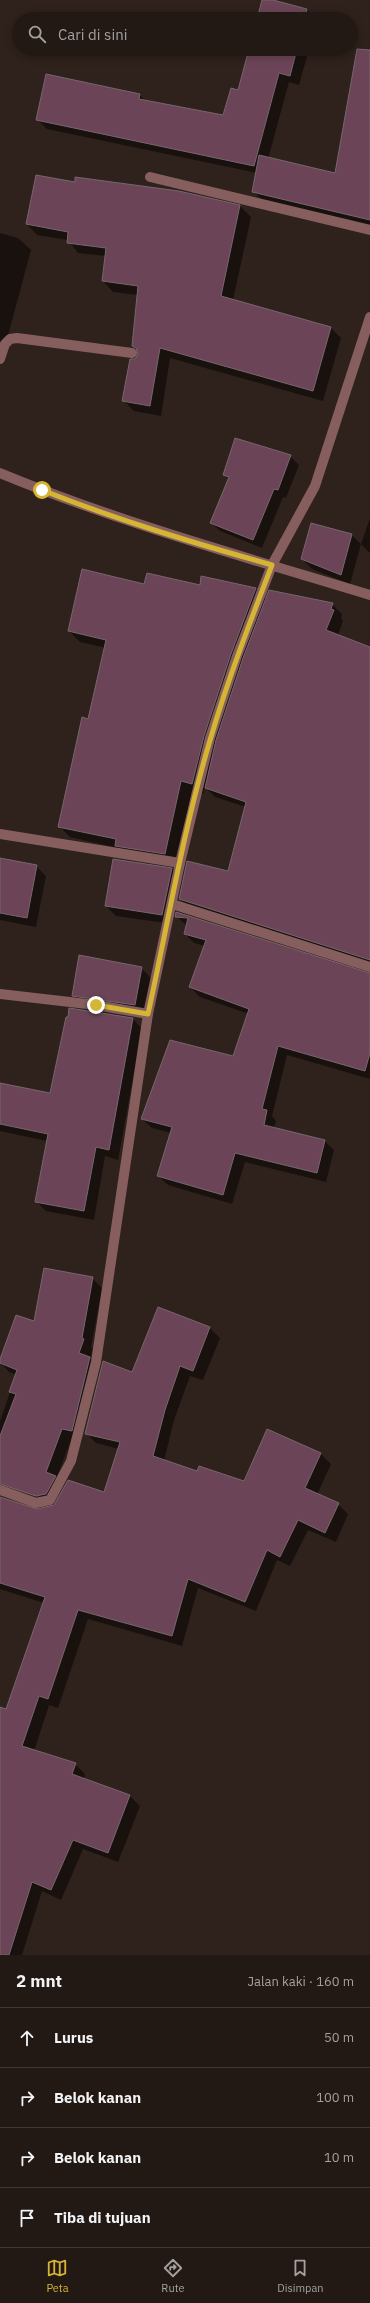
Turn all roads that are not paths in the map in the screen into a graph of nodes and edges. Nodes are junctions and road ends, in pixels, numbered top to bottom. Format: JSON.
{"nodes":[{"id":1,"x":150,"y":177,"type":"dead end"},
{"id":2,"x":370,"y":230,"type":"edge"},
{"id":3,"x":370,"y":317,"type":"edge"},
{"id":4,"x":132,"y":354,"type":"dead end"},
{"id":5,"x":0,"y":358,"type":"edge"},
{"id":6,"x":0,"y":473,"type":"edge"},
{"id":7,"x":272,"y":565,"type":"junction"},
{"id":8,"x":370,"y":595,"type":"edge"},
{"id":9,"x":0,"y":834,"type":"edge"},
{"id":10,"x":180,"y":863,"type":"junction"},
{"id":11,"x":172,"y":904,"type":"junction"},
{"id":12,"x":370,"y":967,"type":"edge"},
{"id":13,"x":0,"y":994,"type":"edge"},
{"id":14,"x":148,"y":1014,"type":"junction"},
{"id":15,"x":0,"y":1490,"type":"edge"}],
"edges":[{"from":1,"to":2,"type":"street"},
{"from":3,"to":7,"type":"street"},
{"from":4,"to":5,"type":"street"},
{"from":6,"to":7,"type":"street"},
{"from":7,"to":8,"type":"street"},
{"from":7,"to":10,"type":"street"},
{"from":9,"to":10,"type":"street"},
{"from":10,"to":11,"type":"street"},
{"from":11,"to":12,"type":"street"},
{"from":11,"to":14,"type":"street"},
{"from":13,"to":14,"type":"street"},
{"from":14,"to":15,"type":"street"}]}
